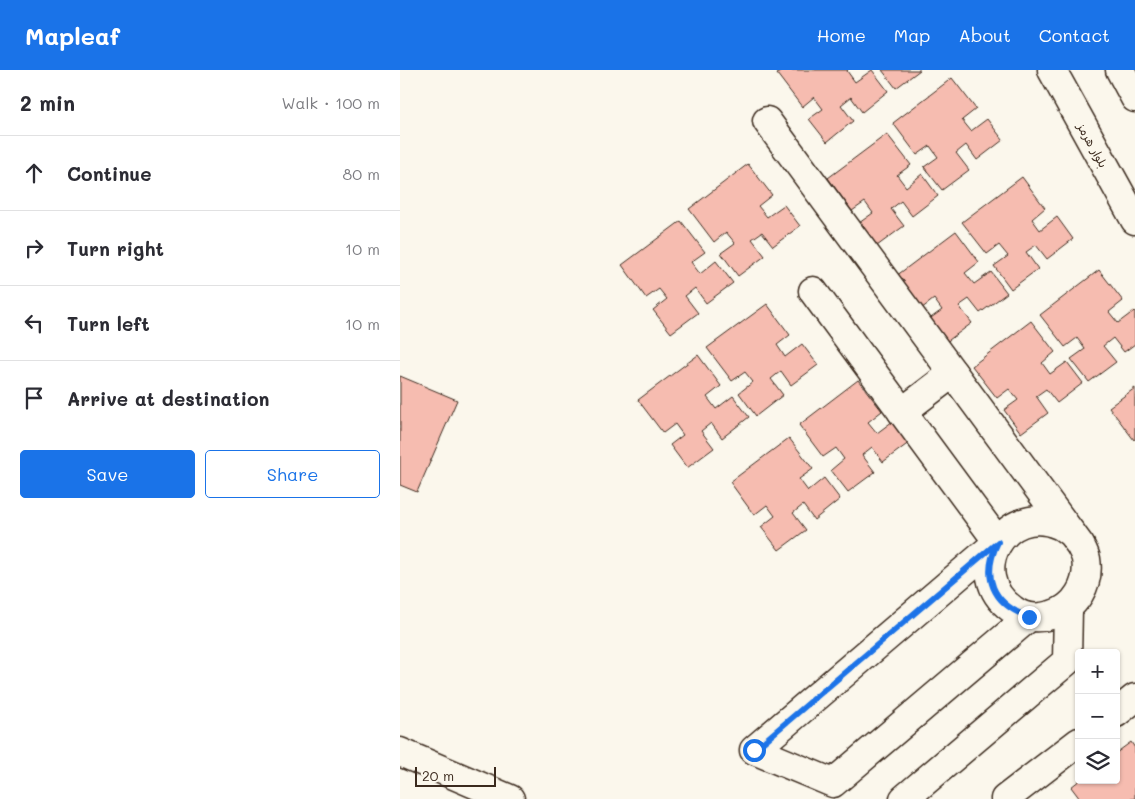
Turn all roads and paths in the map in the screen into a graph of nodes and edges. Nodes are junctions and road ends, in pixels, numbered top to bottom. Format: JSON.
{"nodes":[{"id":1,"x":1052,"y":70,"type":"edge"},
{"id":2,"x":1120,"y":70,"type":"edge"},
{"id":3,"x":1135,"y":98,"type":"edge"},
{"id":4,"x":767,"y":122,"type":"dead end"},
{"id":5,"x":1135,"y":220,"type":"edge"},
{"id":6,"x":813,"y":291,"type":"dead end"},
{"id":7,"x":953,"y":373,"type":"junction"},
{"id":8,"x":902,"y":412,"type":"junction"},
{"id":9,"x":1072,"y":534,"type":"junction"},
{"id":10,"x":998,"y":542,"type":"junction"},
{"id":11,"x":1068,"y":607,"type":"junction"},
{"id":12,"x":1029,"y":617,"type":"junction"},
{"id":13,"x":1075,"y":745,"type":"edge"},
{"id":14,"x":400,"y":752,"type":"edge"},
{"id":15,"x":510,"y":799,"type":"edge"},
{"id":16,"x":904,"y":799,"type":"edge"},
{"id":17,"x":1005,"y":799,"type":"edge"}],
"edges":[{"from":1,"to":5,"type":"street","name":"بلوار هرمز"},
{"from":2,"to":3,"type":"street"},
{"from":4,"to":7,"type":"street"},
{"from":6,"to":8,"type":"street"},
{"from":7,"to":8,"type":"street"},
{"from":7,"to":9,"type":"street"},
{"from":8,"to":10,"type":"street"},
{"from":9,"to":10,"type":"street"},
{"from":9,"to":11,"type":"street"},
{"from":10,"to":12,"type":"street"},
{"from":10,"to":12,"type":"street"},
{"from":11,"to":12,"type":"street"},
{"from":11,"to":16,"type":"street"},
{"from":13,"to":17,"type":"street"},
{"from":14,"to":15,"type":"street"}]}
